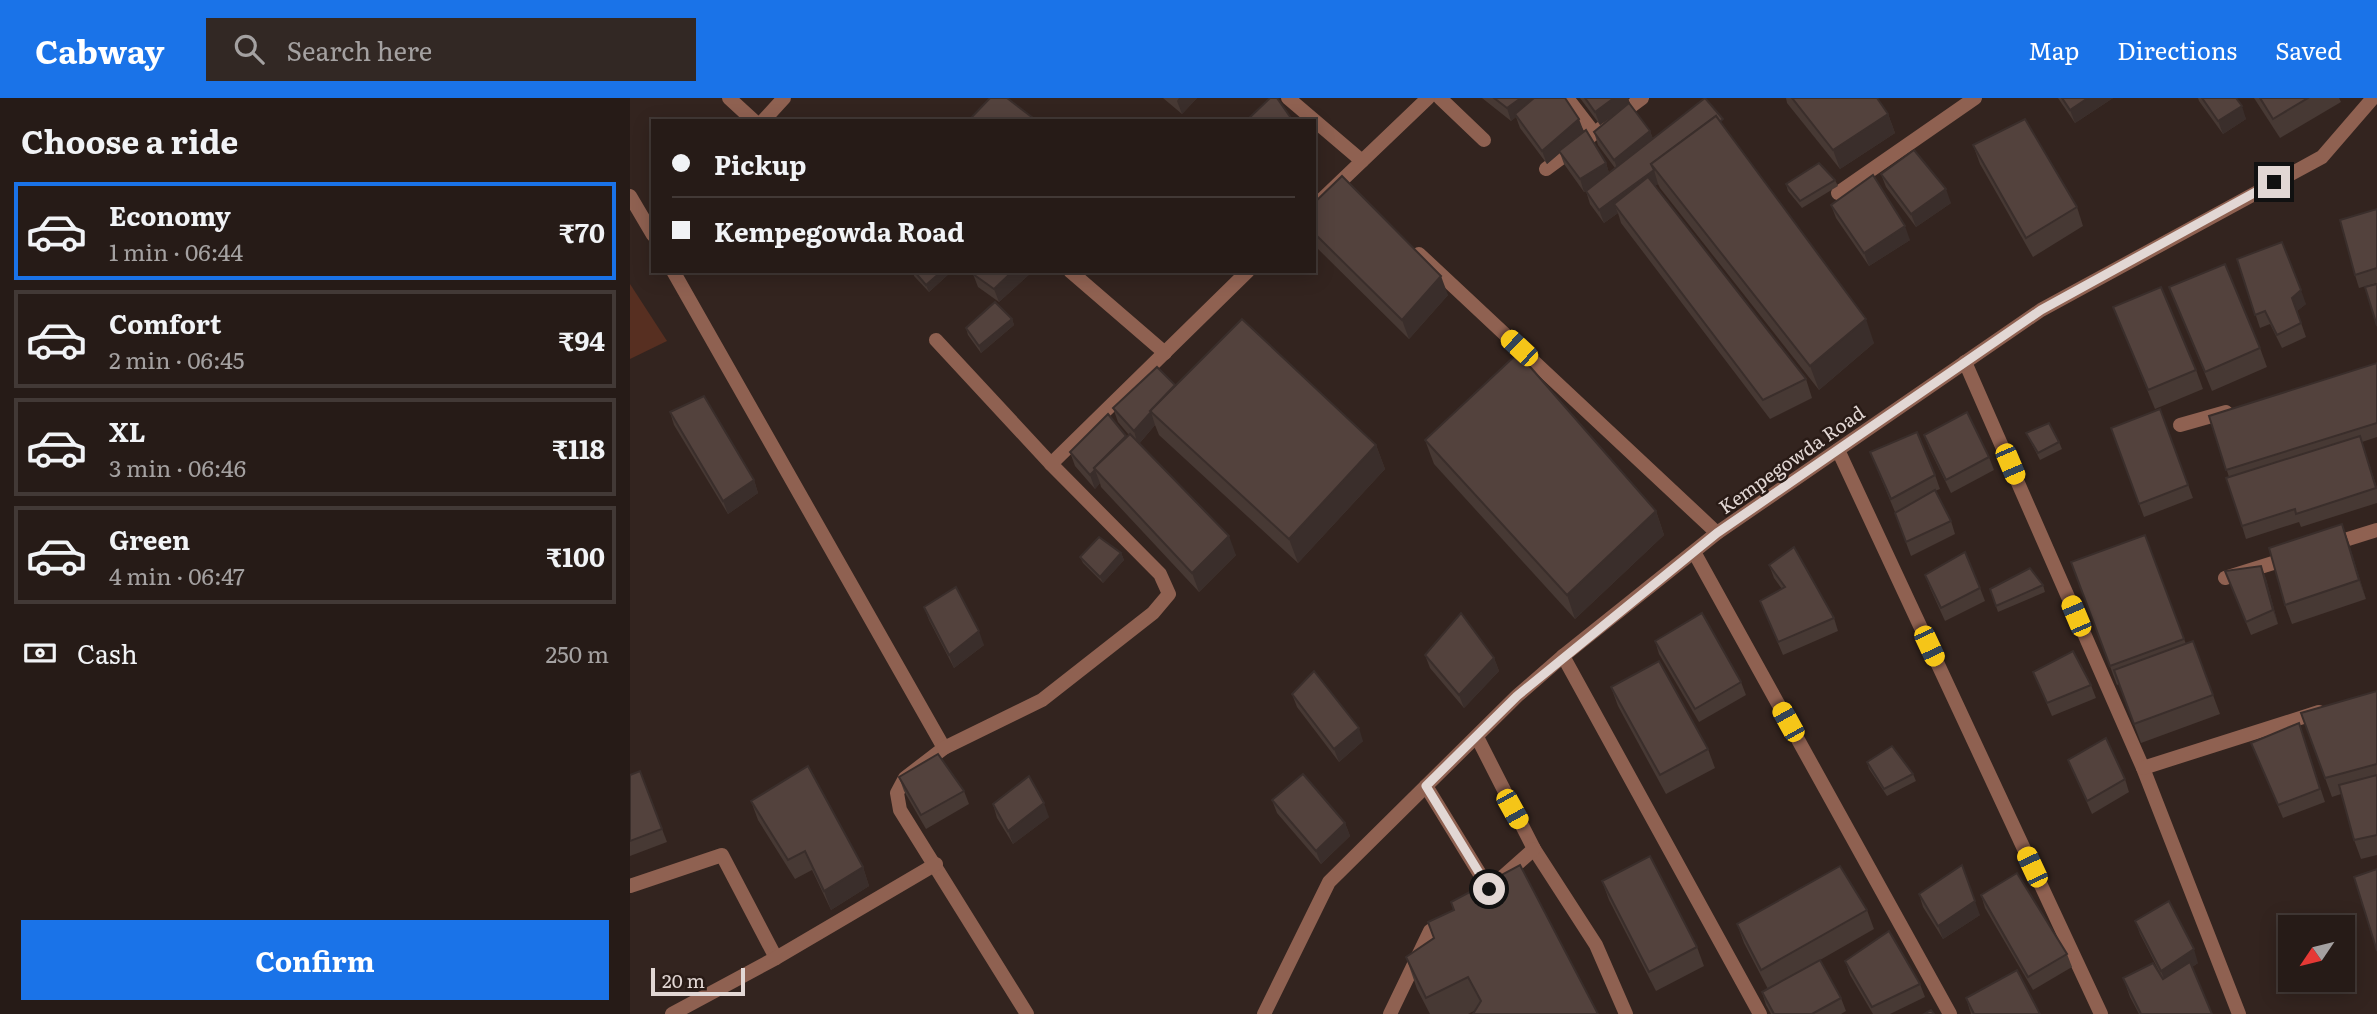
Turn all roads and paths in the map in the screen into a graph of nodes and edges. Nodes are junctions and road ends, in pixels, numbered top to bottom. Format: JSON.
{"nodes":[{"id":1,"x":729,"y":98,"type":"edge"},
{"id":2,"x":784,"y":98,"type":"edge"},
{"id":3,"x":1288,"y":98,"type":"edge"},
{"id":4,"x":1428,"y":98,"type":"edge"},
{"id":5,"x":1440,"y":98,"type":"edge"},
{"id":6,"x":1567,"y":98,"type":"edge"},
{"id":7,"x":1642,"y":98,"type":"edge"},
{"id":8,"x":1975,"y":98,"type":"edge"},
{"id":9,"x":2374,"y":98,"type":"edge"},
{"id":10,"x":2377,"y":108,"type":"edge"},
{"id":11,"x":752,"y":119,"type":"edge"},
{"id":12,"x":765,"y":119,"type":"edge"},
{"id":13,"x":1313,"y":119,"type":"edge"},
{"id":14,"x":1316,"y":122,"type":"edge"},
{"id":15,"x":1594,"y":133,"type":"junction"},
{"id":16,"x":1484,"y":141,"type":"dead end"},
{"id":17,"x":1362,"y":161,"type":"junction"},
{"id":18,"x":1546,"y":169,"type":"dead end"},
{"id":19,"x":1838,"y":193,"type":"dead end"},
{"id":20,"x":630,"y":195,"type":"edge"},
{"id":21,"x":1316,"y":206,"type":"edge"},
{"id":22,"x":651,"y":232,"type":"edge"},
{"id":23,"x":1412,"y":248,"type":"edge"},
{"id":24,"x":674,"y":273,"type":"edge"},
{"id":25,"x":1072,"y":273,"type":"edge"},
{"id":26,"x":1246,"y":273,"type":"edge"},
{"id":27,"x":936,"y":340,"type":"dead end"},
{"id":28,"x":1165,"y":353,"type":"junction"},
{"id":29,"x":1965,"y":362,"type":"junction"},
{"id":30,"x":2246,"y":405,"type":"edge"},
{"id":31,"x":2180,"y":425,"type":"dead end"},
{"id":32,"x":1838,"y":450,"type":"junction"},
{"id":33,"x":1051,"y":464,"type":"junction"},
{"id":34,"x":2377,"y":530,"type":"edge"},
{"id":35,"x":1717,"y":533,"type":"junction"},
{"id":36,"x":1694,"y":552,"type":"junction"},
{"id":37,"x":2225,"y":578,"type":"edge"},
{"id":38,"x":1563,"y":656,"type":"junction"},
{"id":39,"x":2338,"y":706,"type":"edge"},
{"id":40,"x":1477,"y":737,"type":"junction"},
{"id":41,"x":944,"y":748,"type":"junction"},
{"id":42,"x":2143,"y":768,"type":"junction"},
{"id":43,"x":1426,"y":786,"type":"junction"},
{"id":44,"x":1534,"y":849,"type":"junction"},
{"id":45,"x":936,"y":864,"type":"junction"},
{"id":46,"x":630,"y":886,"type":"edge"},
{"id":47,"x":1460,"y":911,"type":"edge"},
{"id":48,"x":776,"y":958,"type":"junction"},
{"id":49,"x":672,"y":1014,"type":"edge"},
{"id":50,"x":1027,"y":1014,"type":"edge"},
{"id":51,"x":1264,"y":1014,"type":"edge"},
{"id":52,"x":1390,"y":1014,"type":"edge"},
{"id":53,"x":1626,"y":1014,"type":"edge"},
{"id":54,"x":1760,"y":1014,"type":"edge"},
{"id":55,"x":1950,"y":1014,"type":"edge"},
{"id":56,"x":2101,"y":1014,"type":"edge"},
{"id":57,"x":2239,"y":1014,"type":"edge"}],
"edges":[{"from":1,"to":11,"type":"street"},
{"from":2,"to":12,"type":"street"},
{"from":3,"to":13,"type":"street"},
{"from":4,"to":17,"type":"street"},
{"from":5,"to":16,"type":"street"},
{"from":6,"to":15,"type":"street"},
{"from":7,"to":15,"type":"street"},
{"from":8,"to":19,"type":"street"},
{"from":9,"to":10,"type":"street"},
{"from":9,"to":29,"type":"street","name":"Kempegowda Road"},
{"from":14,"to":17,"type":"street"},
{"from":15,"to":18,"type":"street"},
{"from":17,"to":21,"type":"street"},
{"from":20,"to":22,"type":"street"},
{"from":23,"to":35,"type":"street"},
{"from":24,"to":41,"type":"street"},
{"from":25,"to":28,"type":"street"},
{"from":26,"to":28,"type":"street"},
{"from":27,"to":33,"type":"street"},
{"from":28,"to":33,"type":"street"},
{"from":29,"to":32,"type":"street","name":"Kempegowda Road"},
{"from":29,"to":42,"type":"street"},
{"from":30,"to":31,"type":"street"},
{"from":32,"to":35,"type":"street","name":"Kempegowda Road"},
{"from":32,"to":56,"type":"street"},
{"from":33,"to":41,"type":"street"},
{"from":34,"to":37,"type":"street"},
{"from":35,"to":36,"type":"street","name":"Kempegowda Road"},
{"from":36,"to":38,"type":"street","name":"Kempegowda Road"},
{"from":36,"to":55,"type":"street"},
{"from":38,"to":40,"type":"street","name":"Kempegowda Road"},
{"from":38,"to":54,"type":"street"},
{"from":39,"to":42,"type":"street"},
{"from":40,"to":43,"type":"street","name":"Kempegowda Road"},
{"from":40,"to":44,"type":"street"},
{"from":41,"to":45,"type":"street"},
{"from":42,"to":57,"type":"street"},
{"from":43,"to":44,"type":"street"},
{"from":43,"to":51,"type":"street","name":"Kempegowda Road"},
{"from":44,"to":53,"type":"street"},
{"from":45,"to":48,"type":"street"},
{"from":45,"to":50,"type":"street"},
{"from":46,"to":48,"type":"street"},
{"from":47,"to":52,"type":"street"},
{"from":48,"to":49,"type":"street"}]}
